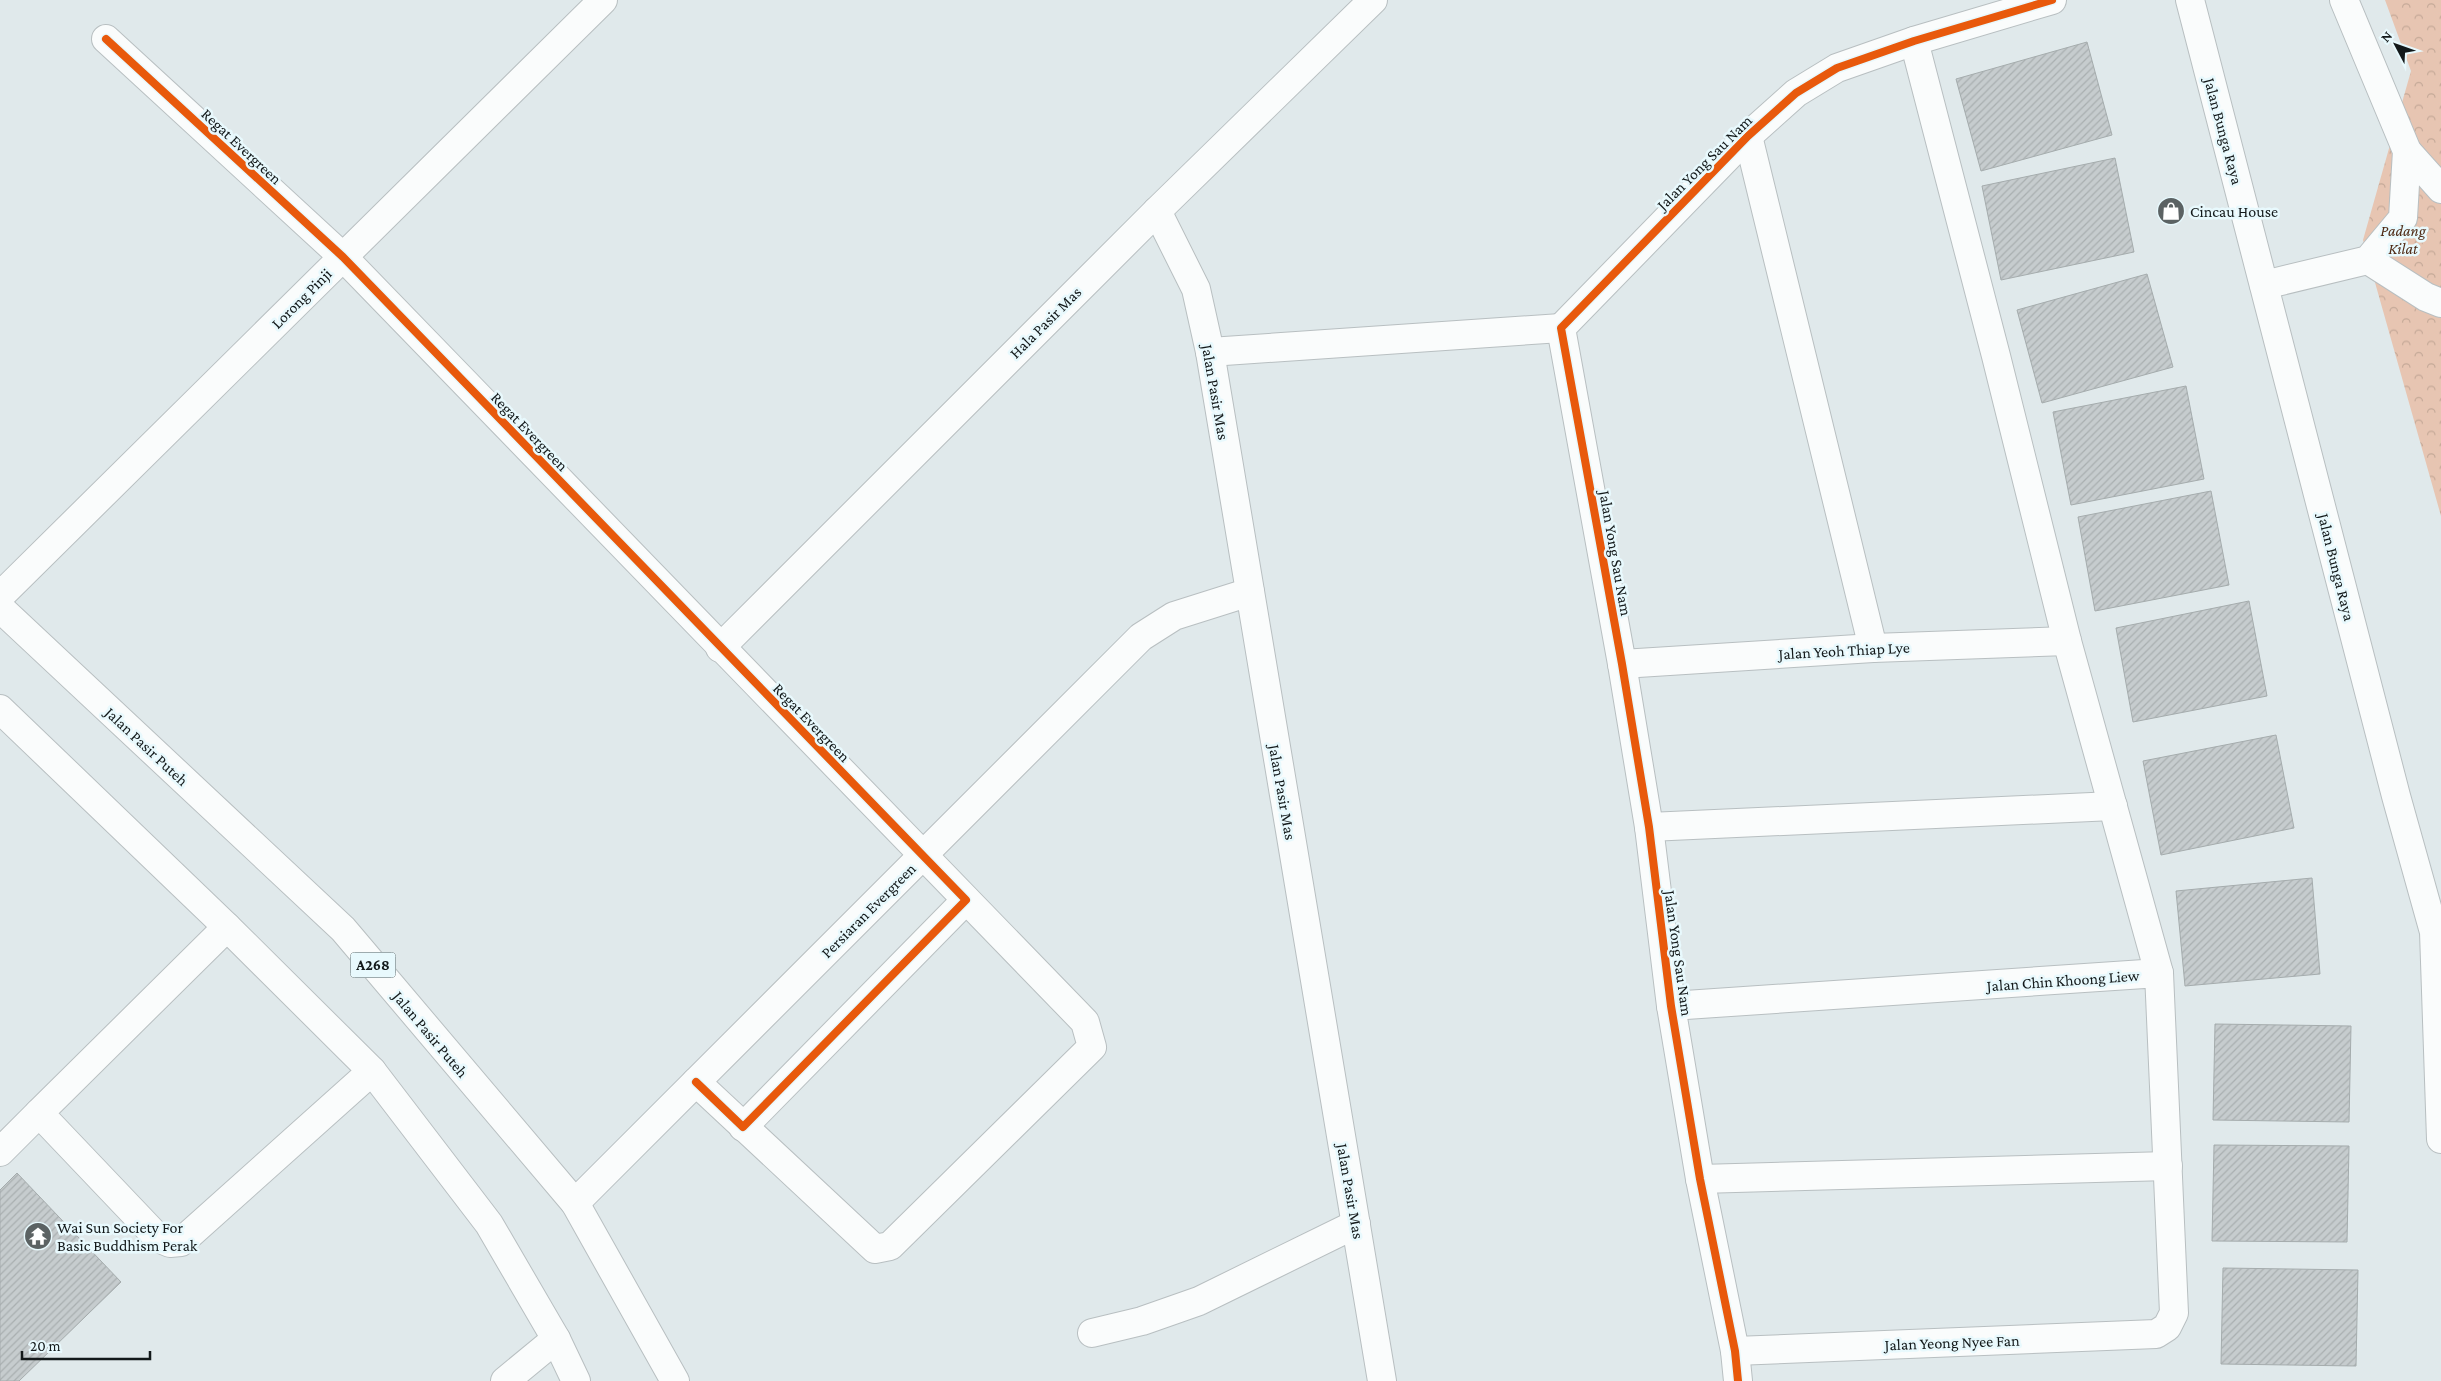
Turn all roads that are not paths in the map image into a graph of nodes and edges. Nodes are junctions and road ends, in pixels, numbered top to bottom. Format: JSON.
{"nodes":[{"id":1,"x":603,"y":0,"type":"edge"},
{"id":2,"x":1373,"y":0,"type":"edge"},
{"id":3,"x":2052,"y":0,"type":"edge"},
{"id":4,"x":2190,"y":0,"type":"edge"},
{"id":5,"x":2344,"y":0,"type":"edge"},
{"id":6,"x":106,"y":39,"type":"dead end"},
{"id":7,"x":1914,"y":41,"type":"junction"},
{"id":8,"x":1748,"y":136,"type":"junction"},
{"id":9,"x":2406,"y":151,"type":"junction"},
{"id":10,"x":2441,"y":189,"type":"edge"},
{"id":11,"x":1157,"y":211,"type":"junction"},
{"id":12,"x":343,"y":257,"type":"junction"},
{"id":13,"x":2368,"y":260,"type":"junction"},
{"id":14,"x":2264,"y":285,"type":"junction"},
{"id":15,"x":2441,"y":302,"type":"edge"},
{"id":16,"x":1561,"y":328,"type":"junction"},
{"id":17,"x":1210,"y":352,"type":"junction"},
{"id":18,"x":1250,"y":592,"type":"junction"},
{"id":19,"x":0,"y":596,"type":"edge"},
{"id":20,"x":0,"y":608,"type":"edge"},
{"id":21,"x":2067,"y":641,"type":"junction"},
{"id":22,"x":720,"y":648,"type":"junction"},
{"id":23,"x":1873,"y":648,"type":"junction"},
{"id":24,"x":1622,"y":664,"type":"junction"},
{"id":25,"x":0,"y":709,"type":"edge"},
{"id":26,"x":2113,"y":806,"type":"junction"},
{"id":27,"x":1649,"y":827,"type":"junction"},
{"id":28,"x":922,"y":856,"type":"junction"},
{"id":29,"x":966,"y":900,"type":"junction"},
{"id":30,"x":228,"y":927,"type":"junction"},
{"id":31,"x":2437,"y":929,"type":"edge"},
{"id":32,"x":2158,"y":973,"type":"junction"},
{"id":33,"x":1671,"y":1006,"type":"junction"},
{"id":34,"x":372,"y":1071,"type":"junction"},
{"id":35,"x":696,"y":1082,"type":"junction"},
{"id":36,"x":39,"y":1113,"type":"junction"},
{"id":37,"x":742,"y":1127,"type":"junction"},
{"id":38,"x":2441,"y":1139,"type":"edge"},
{"id":39,"x":0,"y":1152,"type":"edge"},
{"id":40,"x":2168,"y":1166,"type":"junction"},
{"id":41,"x":1700,"y":1179,"type":"junction"},
{"id":42,"x":575,"y":1204,"type":"junction"},
{"id":43,"x":1356,"y":1224,"type":"junction"},
{"id":44,"x":2167,"y":1327,"type":"joint"},
{"id":45,"x":1092,"y":1334,"type":"dead end"},
{"id":46,"x":556,"y":1339,"type":"junction"},
{"id":47,"x":1735,"y":1351,"type":"junction"},
{"id":48,"x":506,"y":1381,"type":"edge"},
{"id":49,"x":576,"y":1381,"type":"edge"},
{"id":50,"x":676,"y":1381,"type":"edge"},
{"id":51,"x":1382,"y":1381,"type":"edge"},
{"id":52,"x":1738,"y":1381,"type":"edge"}],
"edges":[{"from":1,"to":12,"type":"street","name":"Lorong Pinji"},
{"from":2,"to":11,"type":"street","name":"Hala Pasir Mas"},
{"from":3,"to":7,"type":"street","name":"Jalan Yong Sau Nam"},
{"from":4,"to":14,"type":"street","name":"Jalan Bunga Raya"},
{"from":5,"to":9,"type":"street"},
{"from":6,"to":12,"type":"street","name":"Regat Evergreen"},
{"from":7,"to":8,"type":"street","name":"Jalan Yong Sau Nam"},
{"from":7,"to":21,"type":"street"},
{"from":8,"to":16,"type":"street","name":"Jalan Yong Sau Nam"},
{"from":8,"to":23,"type":"street"},
{"from":9,"to":10,"type":"street"},
{"from":9,"to":13,"type":"street"},
{"from":11,"to":17,"type":"street","name":"Jalan Pasir Mas"},
{"from":11,"to":22,"type":"street","name":"Hala Pasir Mas"},
{"from":12,"to":19,"type":"street","name":"Lorong Pinji"},
{"from":12,"to":22,"type":"street","name":"Regat Evergreen"},
{"from":13,"to":14,"type":"street"},
{"from":13,"to":15,"type":"street"},
{"from":14,"to":31,"type":"street","name":"Jalan Bunga Raya"},
{"from":16,"to":17,"type":"street"},
{"from":16,"to":24,"type":"street","name":"Jalan Yong Sau Nam"},
{"from":17,"to":18,"type":"street","name":"Jalan Pasir Mas"},
{"from":18,"to":28,"type":"street","name":"Persiaran Evergreen"},
{"from":18,"to":43,"type":"street","name":"Jalan Pasir Mas"},
{"from":20,"to":42,"type":"street","name":"Jalan Pasir Puteh","number":"A268"},
{"from":21,"to":23,"type":"street","name":"Jalan Yeoh Thiap Lye"},
{"from":21,"to":26,"type":"street"},
{"from":22,"to":28,"type":"street","name":"Regat Evergreen"},
{"from":23,"to":24,"type":"street","name":"Jalan Yeoh Thiap Lye"},
{"from":24,"to":27,"type":"street","name":"Jalan Yong Sau Nam"},
{"from":25,"to":30,"type":"street"},
{"from":26,"to":27,"type":"street"},
{"from":26,"to":32,"type":"street"},
{"from":27,"to":33,"type":"street","name":"Jalan Yong Sau Nam"},
{"from":28,"to":29,"type":"street","name":"Regat Evergreen"},
{"from":28,"to":35,"type":"street","name":"Persiaran Evergreen"},
{"from":29,"to":37,"type":"street"},
{"from":29,"to":37,"type":"street","name":"Regat Evergreen"},
{"from":30,"to":34,"type":"street"},
{"from":30,"to":36,"type":"street"},
{"from":31,"to":38,"type":"street","name":"Jalan Bunga Raya"},
{"from":32,"to":33,"type":"street","name":"Jalan Chin Khoong Liew"},
{"from":32,"to":40,"type":"street","name":"Jalan Chin Khoong Liew"},
{"from":33,"to":41,"type":"street","name":"Jalan Yong Sau Nam"},
{"from":34,"to":36,"type":"street"},
{"from":34,"to":46,"type":"street"},
{"from":35,"to":37,"type":"street"},
{"from":35,"to":42,"type":"street","name":"Persiaran Evergreen"},
{"from":36,"to":39,"type":"street"},
{"from":40,"to":41,"type":"street"},
{"from":40,"to":44,"type":"street","name":"Jalan Chin Khoong Liew"},
{"from":41,"to":47,"type":"street","name":"Jalan Yong Sau Nam"},
{"from":42,"to":50,"type":"street","name":"Jalan Pasir Puteh","number":"A268"},
{"from":43,"to":45,"type":"street"},
{"from":43,"to":51,"type":"street","name":"Jalan Pasir Mas"},
{"from":44,"to":47,"type":"street","name":"Jalan Yeong Nyee Fan"},
{"from":46,"to":48,"type":"street"},
{"from":46,"to":49,"type":"street"},
{"from":47,"to":52,"type":"street","name":"Jalan Yong Sau Nam"}]}
